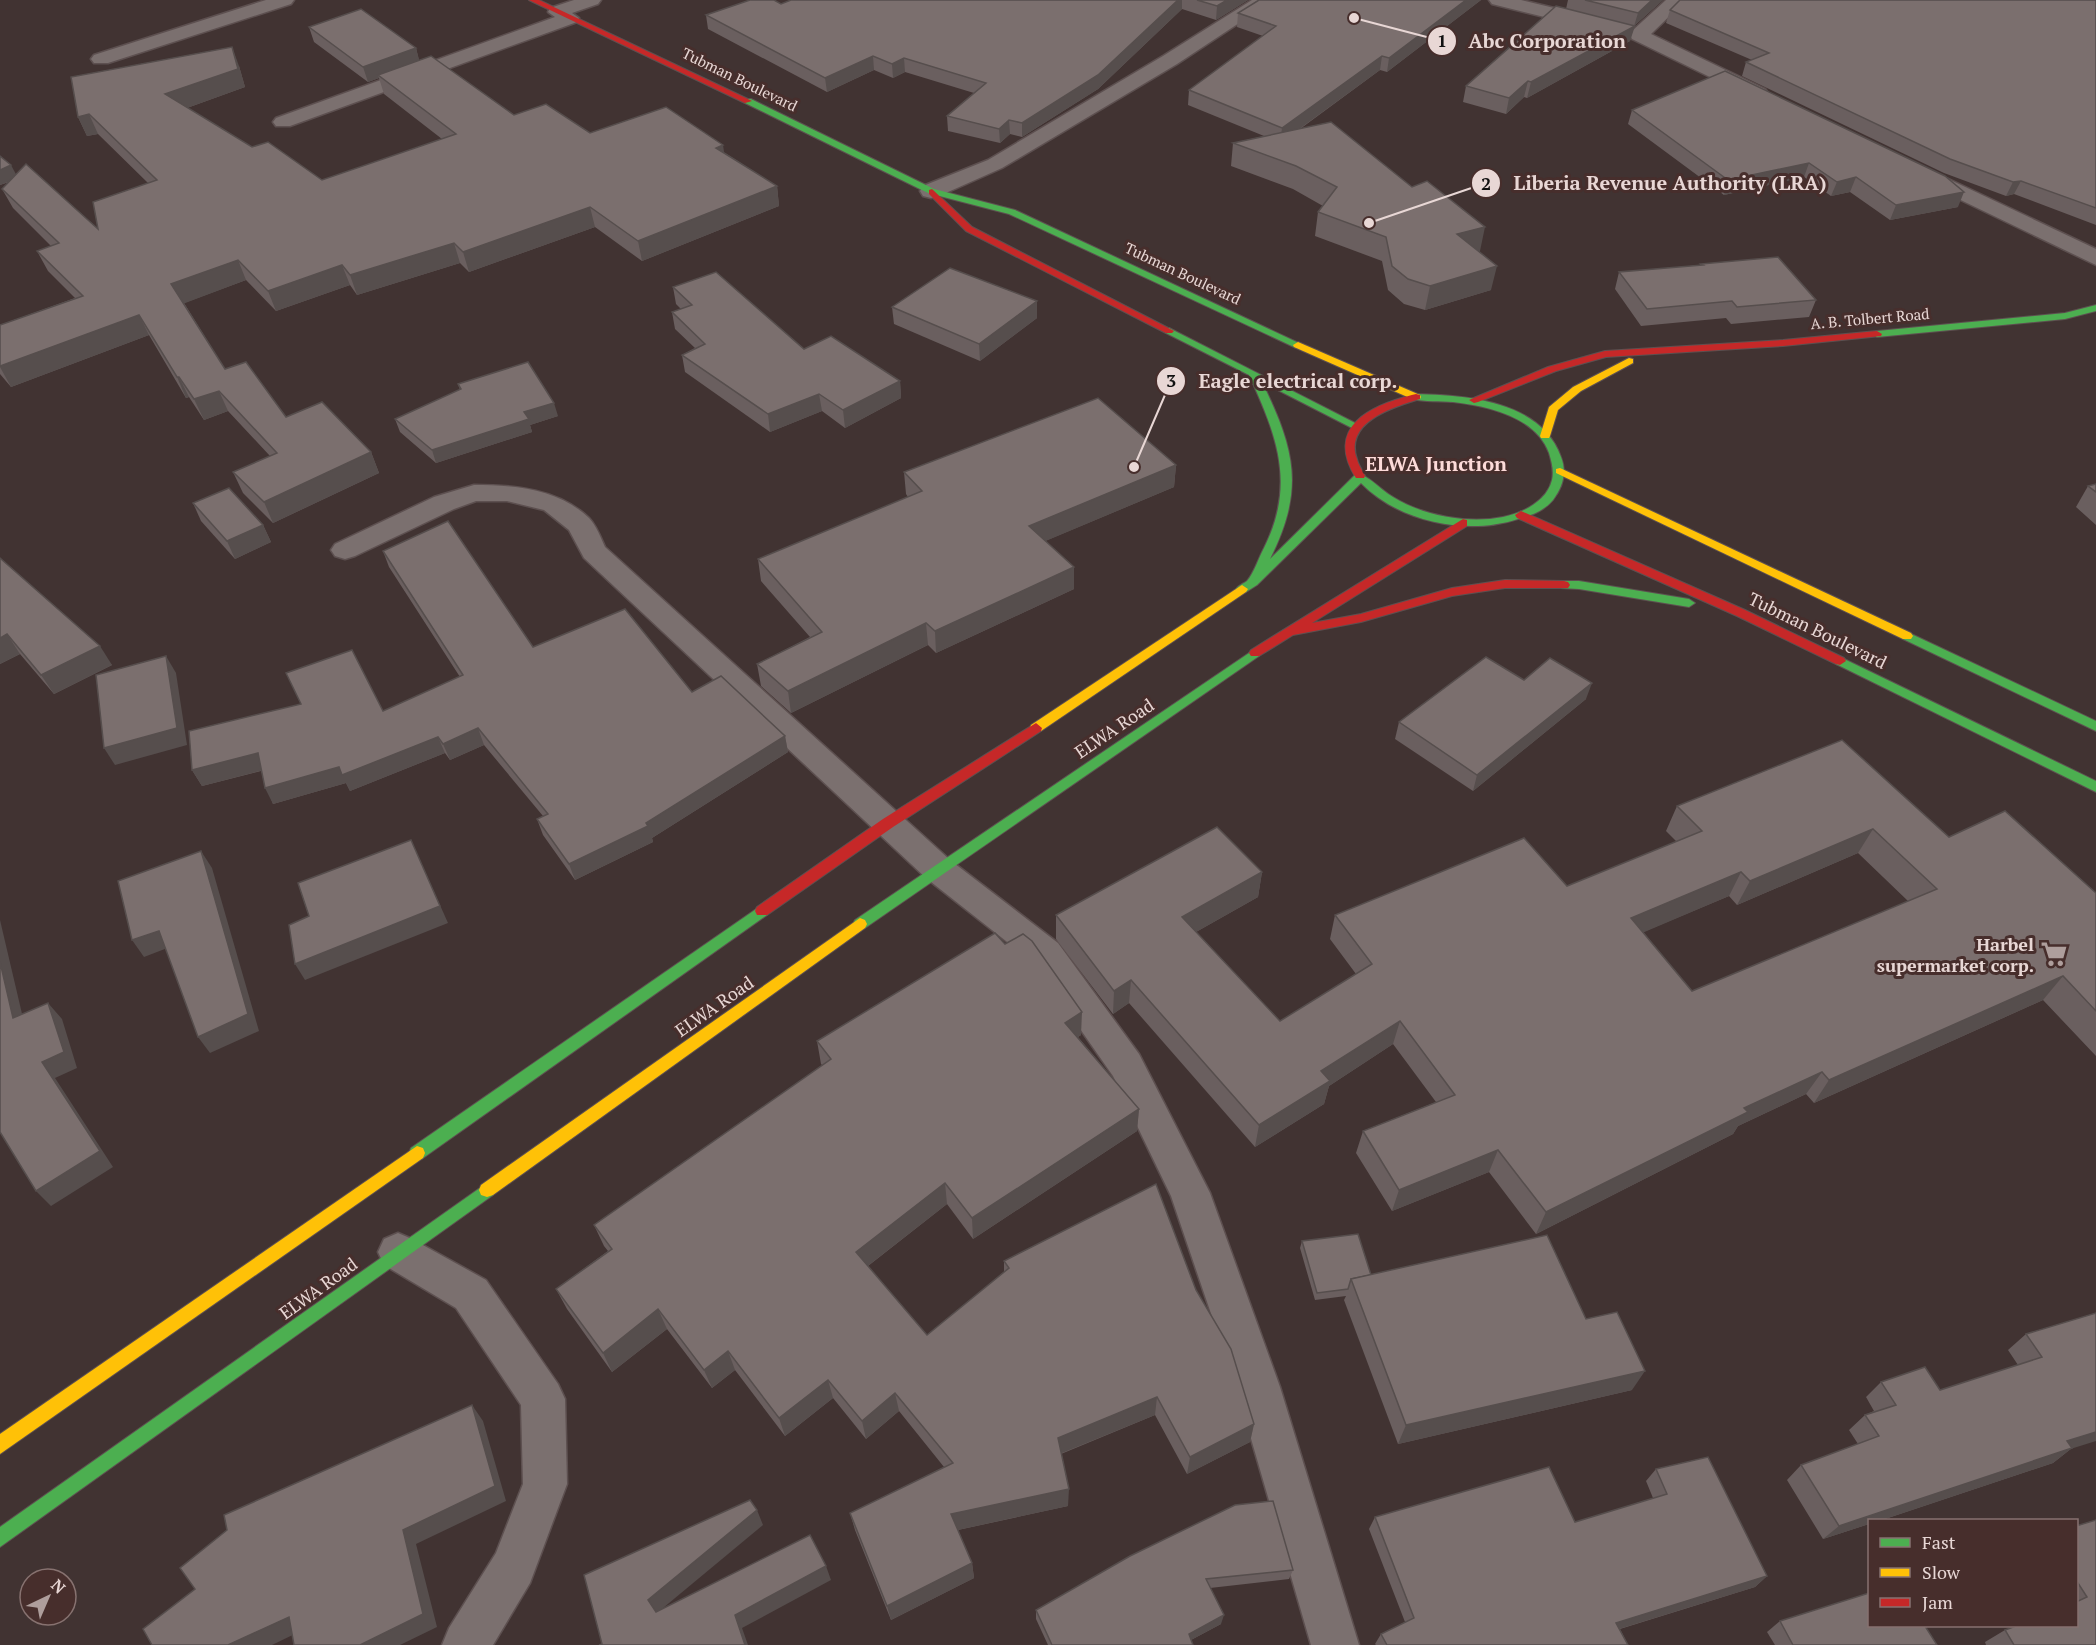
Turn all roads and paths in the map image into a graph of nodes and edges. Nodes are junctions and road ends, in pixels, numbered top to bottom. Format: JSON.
{"nodes":[{"id":1,"x":285,"y":0,"type":"edge"},
{"id":2,"x":533,"y":0,"type":"edge"},
{"id":3,"x":592,"y":0,"type":"edge"},
{"id":4,"x":1264,"y":0,"type":"edge"},
{"id":5,"x":1498,"y":0,"type":"edge"},
{"id":6,"x":1677,"y":0,"type":"edge"},
{"id":7,"x":564,"y":15,"type":"junction"},
{"id":8,"x":1639,"y":34,"type":"junction"},
{"id":9,"x":101,"y":59,"type":"dead end"},
{"id":10,"x":1777,"y":102,"type":"edge"},
{"id":11,"x":283,"y":122,"type":"dead end"},
{"id":12,"x":1905,"y":165,"type":"edge"},
{"id":13,"x":931,"y":191,"type":"junction"},
{"id":14,"x":2096,"y":258,"type":"edge"},
{"id":15,"x":2096,"y":308,"type":"edge"},
{"id":16,"x":1646,"y":353,"type":"junction"},
{"id":17,"x":1253,"y":374,"type":"junction"},
{"id":18,"x":1416,"y":398,"type":"junction"},
{"id":19,"x":1474,"y":400,"type":"junction"},
{"id":20,"x":1356,"y":426,"type":"junction"},
{"id":21,"x":1545,"y":436,"type":"junction"},
{"id":22,"x":1560,"y":471,"type":"junction"},
{"id":23,"x":1360,"y":478,"type":"junction"},
{"id":24,"x":1521,"y":515,"type":"junction"},
{"id":25,"x":1463,"y":523,"type":"junction"},
{"id":26,"x":345,"y":550,"type":"dead end"},
{"id":27,"x":1253,"y":582,"type":"junction"},
{"id":28,"x":1741,"y":613,"type":"junction"},
{"id":29,"x":1286,"y":632,"type":"junction"},
{"id":30,"x":2096,"y":726,"type":"edge"},
{"id":31,"x":2096,"y":787,"type":"edge"},
{"id":32,"x":888,"y":823,"type":"junction"},
{"id":33,"x":938,"y":869,"type":"junction"},
{"id":34,"x":398,"y":1252,"type":"junction"},
{"id":35,"x":0,"y":1445,"type":"edge"},
{"id":36,"x":0,"y":1538,"type":"edge"},
{"id":37,"x":466,"y":1645,"type":"edge"},
{"id":38,"x":1335,"y":1645,"type":"edge"}],
"edges":[{"from":1,"to":9,"type":"street"},
{"from":2,"to":7,"type":"main road","name":"Tubman Boulevard"},
{"from":3,"to":7,"type":"street"},
{"from":4,"to":13,"type":"street"},
{"from":5,"to":8,"type":"street"},
{"from":6,"to":8,"type":"street"},
{"from":7,"to":11,"type":"street"},
{"from":7,"to":13,"type":"main road","name":"Tubman Boulevard"},
{"from":8,"to":10,"type":"street"},
{"from":12,"to":14,"type":"street"},
{"from":13,"to":17,"type":"main road","name":"Tubman Boulevard"},
{"from":13,"to":18,"type":"main road","name":"Tubman Boulevard"},
{"from":15,"to":16,"type":"main road","name":"A. B. Tolbert Road"},
{"from":16,"to":19,"type":"main road","name":"A. B. Tolbert Road"},
{"from":16,"to":21,"type":"main road","name":"A. B. Tolbert Road"},
{"from":17,"to":20,"type":"main road","name":"Tubman Boulevard"},
{"from":17,"to":27,"type":"main road"},
{"from":18,"to":19,"type":"main road"},
{"from":18,"to":20,"type":"main road"},
{"from":19,"to":21,"type":"main road"},
{"from":20,"to":23,"type":"main road"},
{"from":21,"to":22,"type":"main road"},
{"from":22,"to":24,"type":"main road"},
{"from":22,"to":30,"type":"main road","name":"Tubman Boulevard"},
{"from":23,"to":25,"type":"main road"},
{"from":23,"to":27,"type":"main road"},
{"from":24,"to":25,"type":"main road"},
{"from":24,"to":28,"type":"main road","name":"Tubman Boulevard"},
{"from":25,"to":29,"type":"main road","name":"ELWA Road"},
{"from":26,"to":32,"type":"street"},
{"from":27,"to":32,"type":"main road"},
{"from":28,"to":29,"type":"main road"},
{"from":28,"to":31,"type":"main road","name":"Tubman Boulevard"},
{"from":29,"to":33,"type":"main road","name":"ELWA Road"},
{"from":32,"to":33,"type":"street"},
{"from":32,"to":35,"type":"main road"},
{"from":33,"to":34,"type":"main road","name":"ELWA Road"},
{"from":33,"to":38,"type":"street"},
{"from":34,"to":36,"type":"main road","name":"ELWA Road"},
{"from":34,"to":37,"type":"street"}]}
